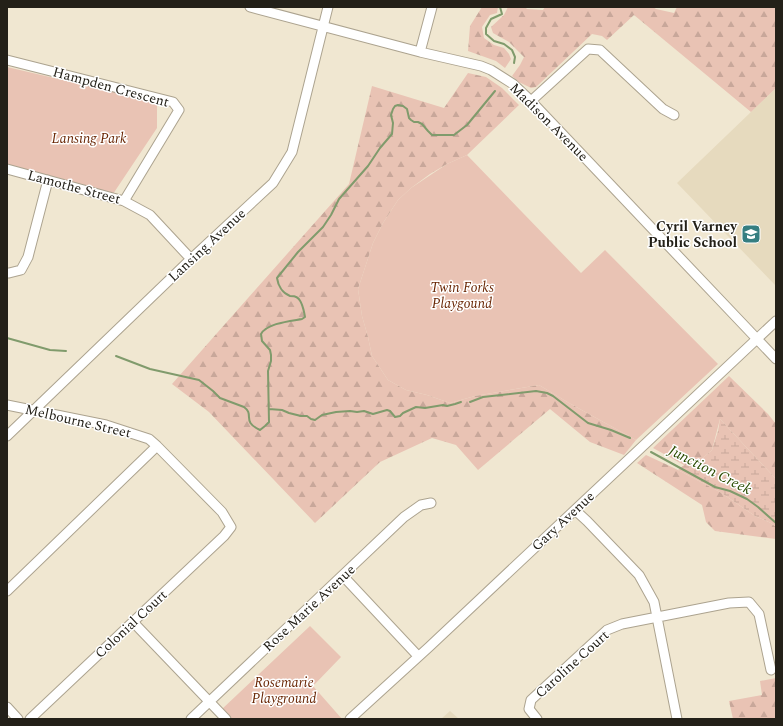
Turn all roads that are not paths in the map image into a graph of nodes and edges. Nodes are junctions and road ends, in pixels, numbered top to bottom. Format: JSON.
{"nodes":[{"id":1,"x":250,"y":7,"type":"edge"},
{"id":2,"x":328,"y":7,"type":"edge"},
{"id":3,"x":432,"y":7,"type":"edge"},
{"id":4,"x":323,"y":26,"type":"junction"},
{"id":5,"x":420,"y":52,"type":"junction"},
{"id":6,"x":7,"y":60,"type":"edge"},
{"id":7,"x":531,"y":101,"type":"junction"},
{"id":8,"x":674,"y":115,"type":"dead end"},
{"id":9,"x":7,"y":169,"type":"edge"},
{"id":10,"x":48,"y":180,"type":"junction"},
{"id":11,"x":124,"y":201,"type":"junction"},
{"id":12,"x":191,"y":259,"type":"junction"},
{"id":13,"x":7,"y":273,"type":"edge"},
{"id":14,"x":776,"y":321,"type":"edge"},
{"id":15,"x":757,"y":339,"type":"junction"},
{"id":16,"x":776,"y":359,"type":"edge"},
{"id":17,"x":7,"y":405,"type":"edge"},
{"id":18,"x":34,"y":410,"type":"junction"},
{"id":19,"x":7,"y":436,"type":"edge"},
{"id":20,"x":157,"y":446,"type":"junction"},
{"id":21,"x":431,"y":503,"type":"dead end"},
{"id":22,"x":575,"y":510,"type":"junction"},
{"id":23,"x":231,"y":527,"type":"joint"},
{"id":24,"x":343,"y":576,"type":"junction"},
{"id":25,"x":7,"y":591,"type":"edge"},
{"id":26,"x":657,"y":617,"type":"junction"},
{"id":27,"x":133,"y":622,"type":"junction"},
{"id":28,"x":418,"y":656,"type":"junction"},
{"id":29,"x":771,"y":670,"type":"dead end"},
{"id":30,"x":209,"y":702,"type":"junction"},
{"id":31,"x":7,"y":707,"type":"edge"},
{"id":32,"x":18,"y":719,"type":"edge"},
{"id":33,"x":30,"y":719,"type":"edge"},
{"id":34,"x":191,"y":719,"type":"edge"},
{"id":35,"x":226,"y":719,"type":"edge"},
{"id":36,"x":350,"y":719,"type":"edge"},
{"id":37,"x":537,"y":719,"type":"edge"},
{"id":38,"x":677,"y":719,"type":"edge"}],
"edges":[{"from":1,"to":4,"type":"street","name":"Madison Avenue"},
{"from":2,"to":4,"type":"street","name":"Lansing Avenue"},
{"from":3,"to":5,"type":"street"},
{"from":4,"to":5,"type":"street","name":"Madison Avenue"},
{"from":4,"to":12,"type":"street","name":"Lansing Avenue"},
{"from":5,"to":7,"type":"street","name":"Madison Avenue"},
{"from":6,"to":11,"type":"street","name":"Hampden Crescent"},
{"from":7,"to":8,"type":"street"},
{"from":7,"to":15,"type":"street","name":"Madison Avenue"},
{"from":9,"to":10,"type":"street","name":"Lamothe Street"},
{"from":10,"to":11,"type":"street","name":"Lamothe Street"},
{"from":10,"to":13,"type":"street"},
{"from":11,"to":12,"type":"street","name":"Lamothe Street"},
{"from":12,"to":18,"type":"street","name":"Lansing Avenue"},
{"from":14,"to":15,"type":"street","name":"Gary Avenue"},
{"from":15,"to":16,"type":"street","name":"Madison Avenue"},
{"from":15,"to":22,"type":"street","name":"Gary Avenue"},
{"from":17,"to":18,"type":"street","name":"Melbourne Street"},
{"from":18,"to":19,"type":"street","name":"Lansing Avenue"},
{"from":18,"to":20,"type":"street","name":"Melbourne Street"},
{"from":20,"to":23,"type":"street","name":"Melbourne Street"},
{"from":20,"to":25,"type":"street"},
{"from":21,"to":24,"type":"street","name":"Rose Marie Avenue"},
{"from":22,"to":26,"type":"street"},
{"from":22,"to":28,"type":"street","name":"Gary Avenue"},
{"from":23,"to":27,"type":"street","name":"Colonial Court"},
{"from":24,"to":28,"type":"street"},
{"from":24,"to":30,"type":"street","name":"Rose Marie Avenue"},
{"from":26,"to":29,"type":"street"},
{"from":26,"to":37,"type":"street","name":"Caroline Court"},
{"from":26,"to":38,"type":"street"},
{"from":27,"to":30,"type":"street"},
{"from":27,"to":33,"type":"street","name":"Colonial Court"},
{"from":28,"to":36,"type":"street","name":"Gary Avenue"},
{"from":30,"to":34,"type":"street","name":"Rose Marie Avenue"},
{"from":30,"to":35,"type":"street"},
{"from":31,"to":32,"type":"street"}]}
